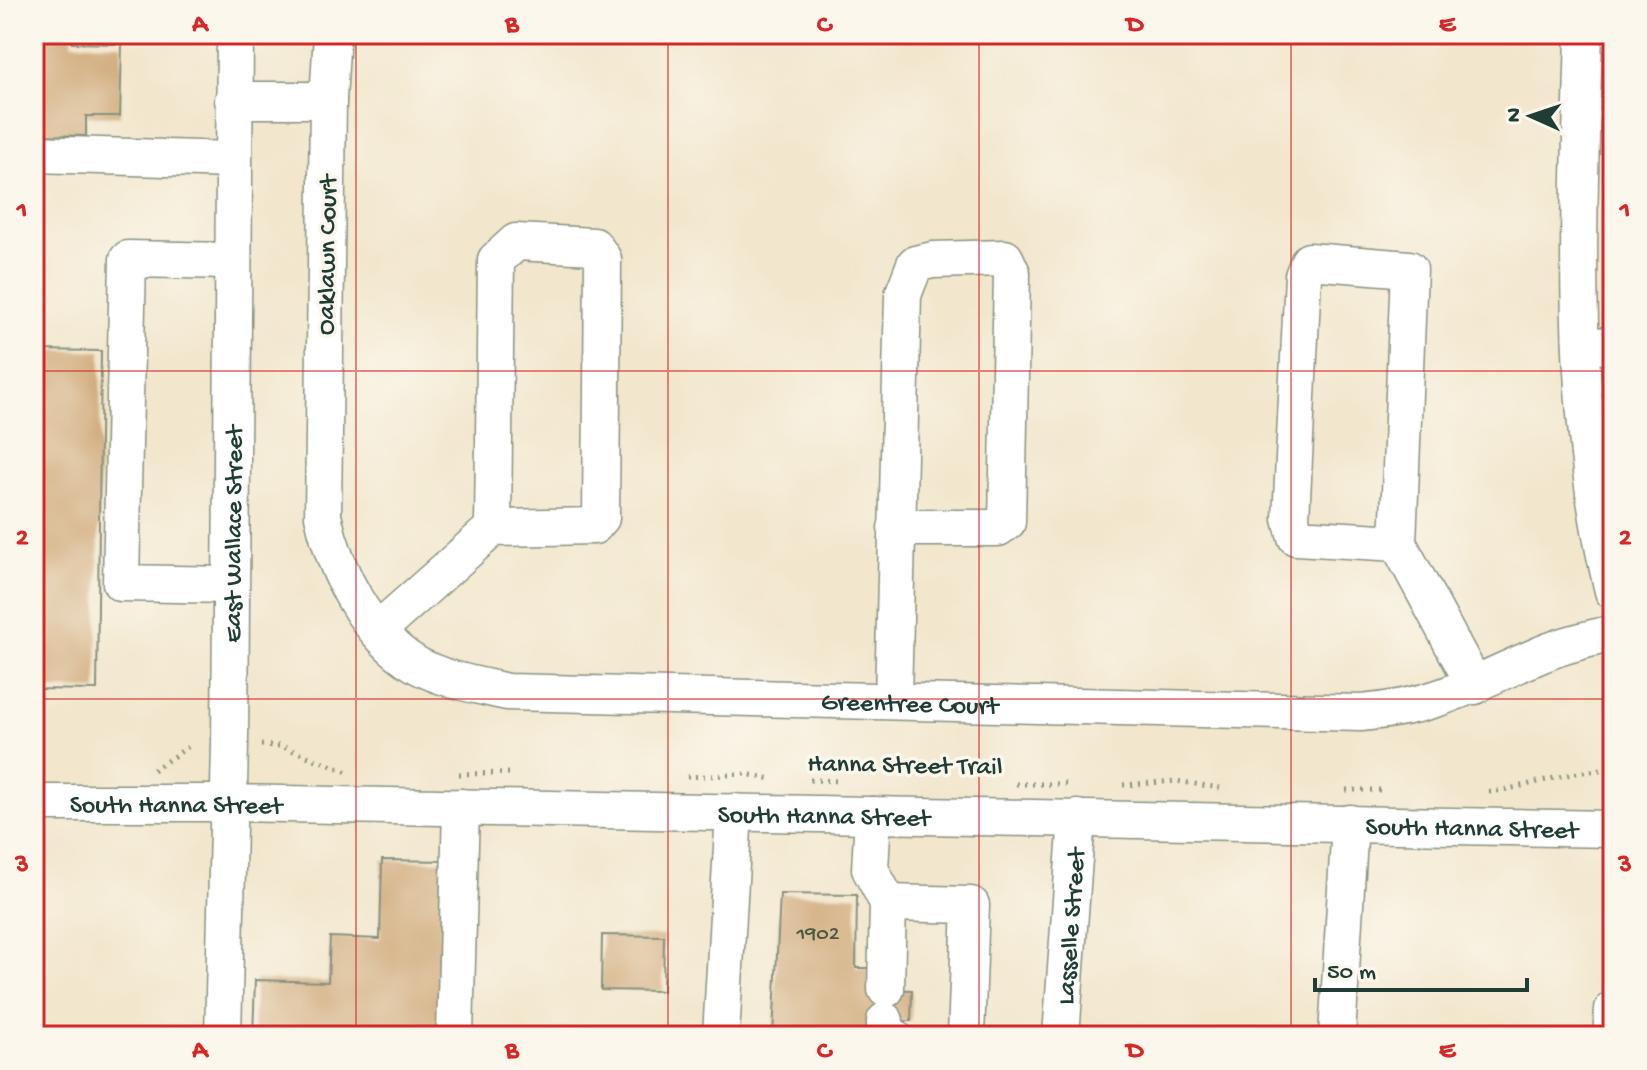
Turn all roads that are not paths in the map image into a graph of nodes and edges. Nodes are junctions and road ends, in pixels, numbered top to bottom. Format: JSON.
{"nodes":[{"id":1,"x":235,"y":34,"type":"edge"},
{"id":2,"x":332,"y":34,"type":"edge"},
{"id":3,"x":1584,"y":34,"type":"edge"},
{"id":4,"x":233,"y":100,"type":"junction"},
{"id":5,"x":328,"y":100,"type":"junction"},
{"id":6,"x":1598,"y":107,"type":"edge"},
{"id":7,"x":34,"y":154,"type":"edge"},
{"id":8,"x":232,"y":160,"type":"junction"},
{"id":9,"x":232,"y":261,"type":"junction"},
{"id":10,"x":1597,"y":345,"type":"edge"},
{"id":11,"x":321,"y":476,"type":"joint"},
{"id":12,"x":1602,"y":491,"type":"edge"},
{"id":13,"x":493,"y":528,"type":"junction"},
{"id":14,"x":896,"y":528,"type":"junction"},
{"id":15,"x":1398,"y":543,"type":"junction"},
{"id":16,"x":230,"y":585,"type":"junction"},
{"id":17,"x":1613,"y":591,"type":"edge"},
{"id":18,"x":378,"y":630,"type":"junction"},
{"id":19,"x":1613,"y":633,"type":"edge"},
{"id":20,"x":1475,"y":686,"type":"junction"},
{"id":21,"x":893,"y":699,"type":"junction"},
{"id":22,"x":454,"y":791,"type":"junction"},
{"id":23,"x":1076,"y":802,"type":"junction"},
{"id":24,"x":34,"y":803,"type":"edge"},
{"id":25,"x":229,"y":803,"type":"junction"},
{"id":26,"x":1343,"y":807,"type":"junction"},
{"id":27,"x":734,"y":812,"type":"junction"},
{"id":28,"x":873,"y":815,"type":"junction"},
{"id":29,"x":1613,"y":829,"type":"edge"},
{"id":30,"x":888,"y":903,"type":"junction"},
{"id":31,"x":1613,"y":1009,"type":"edge"},
{"id":32,"x":888,"y":1015,"type":"edge"},
{"id":33,"x":223,"y":1036,"type":"edge"},
{"id":34,"x":455,"y":1036,"type":"edge"},
{"id":35,"x":721,"y":1036,"type":"edge"},
{"id":36,"x":966,"y":1036,"type":"edge"},
{"id":37,"x":1061,"y":1036,"type":"edge"},
{"id":38,"x":1337,"y":1036,"type":"edge"},
{"id":39,"x":1611,"y":1036,"type":"edge"}],
"edges":[{"from":1,"to":4,"type":"street","name":"East Wallace Street"},
{"from":2,"to":5,"type":"street","name":"Oaklawn Court"},
{"from":3,"to":6,"type":"street"},
{"from":4,"to":5,"type":"street"},
{"from":4,"to":8,"type":"street","name":"East Wallace Street"},
{"from":5,"to":11,"type":"street","name":"Oaklawn Court"},
{"from":6,"to":10,"type":"street"},
{"from":7,"to":8,"type":"street"},
{"from":8,"to":9,"type":"street","name":"East Wallace Street"},
{"from":9,"to":16,"type":"street","name":"East Wallace Street"},
{"from":9,"to":16,"type":"street"},
{"from":10,"to":12,"type":"street"},
{"from":11,"to":18,"type":"street","name":"Greentree Court"},
{"from":12,"to":17,"type":"street"},
{"from":13,"to":13,"type":"street"},
{"from":13,"to":18,"type":"street"},
{"from":14,"to":14,"type":"street"},
{"from":14,"to":21,"type":"street"},
{"from":15,"to":15,"type":"street"},
{"from":15,"to":20,"type":"street"},
{"from":16,"to":25,"type":"street","name":"East Wallace Street"},
{"from":18,"to":21,"type":"street","name":"Greentree Court"},
{"from":19,"to":20,"type":"street","name":"Greentree Court"},
{"from":20,"to":21,"type":"street","name":"Greentree Court"},
{"from":22,"to":25,"type":"street","name":"South Hanna Street"},
{"from":22,"to":27,"type":"street","name":"South Hanna Street"},
{"from":22,"to":34,"type":"street"},
{"from":23,"to":26,"type":"street","name":"South Hanna Street"},
{"from":23,"to":28,"type":"street","name":"South Hanna Street"},
{"from":23,"to":37,"type":"street","name":"Lasselle Street"},
{"from":24,"to":25,"type":"street","name":"South Hanna Street"},
{"from":25,"to":33,"type":"street","name":"East Wallace Street"},
{"from":26,"to":29,"type":"street","name":"South Hanna Street"},
{"from":26,"to":38,"type":"street"},
{"from":27,"to":28,"type":"street","name":"South Hanna Street"},
{"from":27,"to":35,"type":"street"},
{"from":28,"to":30,"type":"street"},
{"from":30,"to":32,"type":"street"},
{"from":30,"to":36,"type":"street"},
{"from":31,"to":39,"type":"street"}]}
